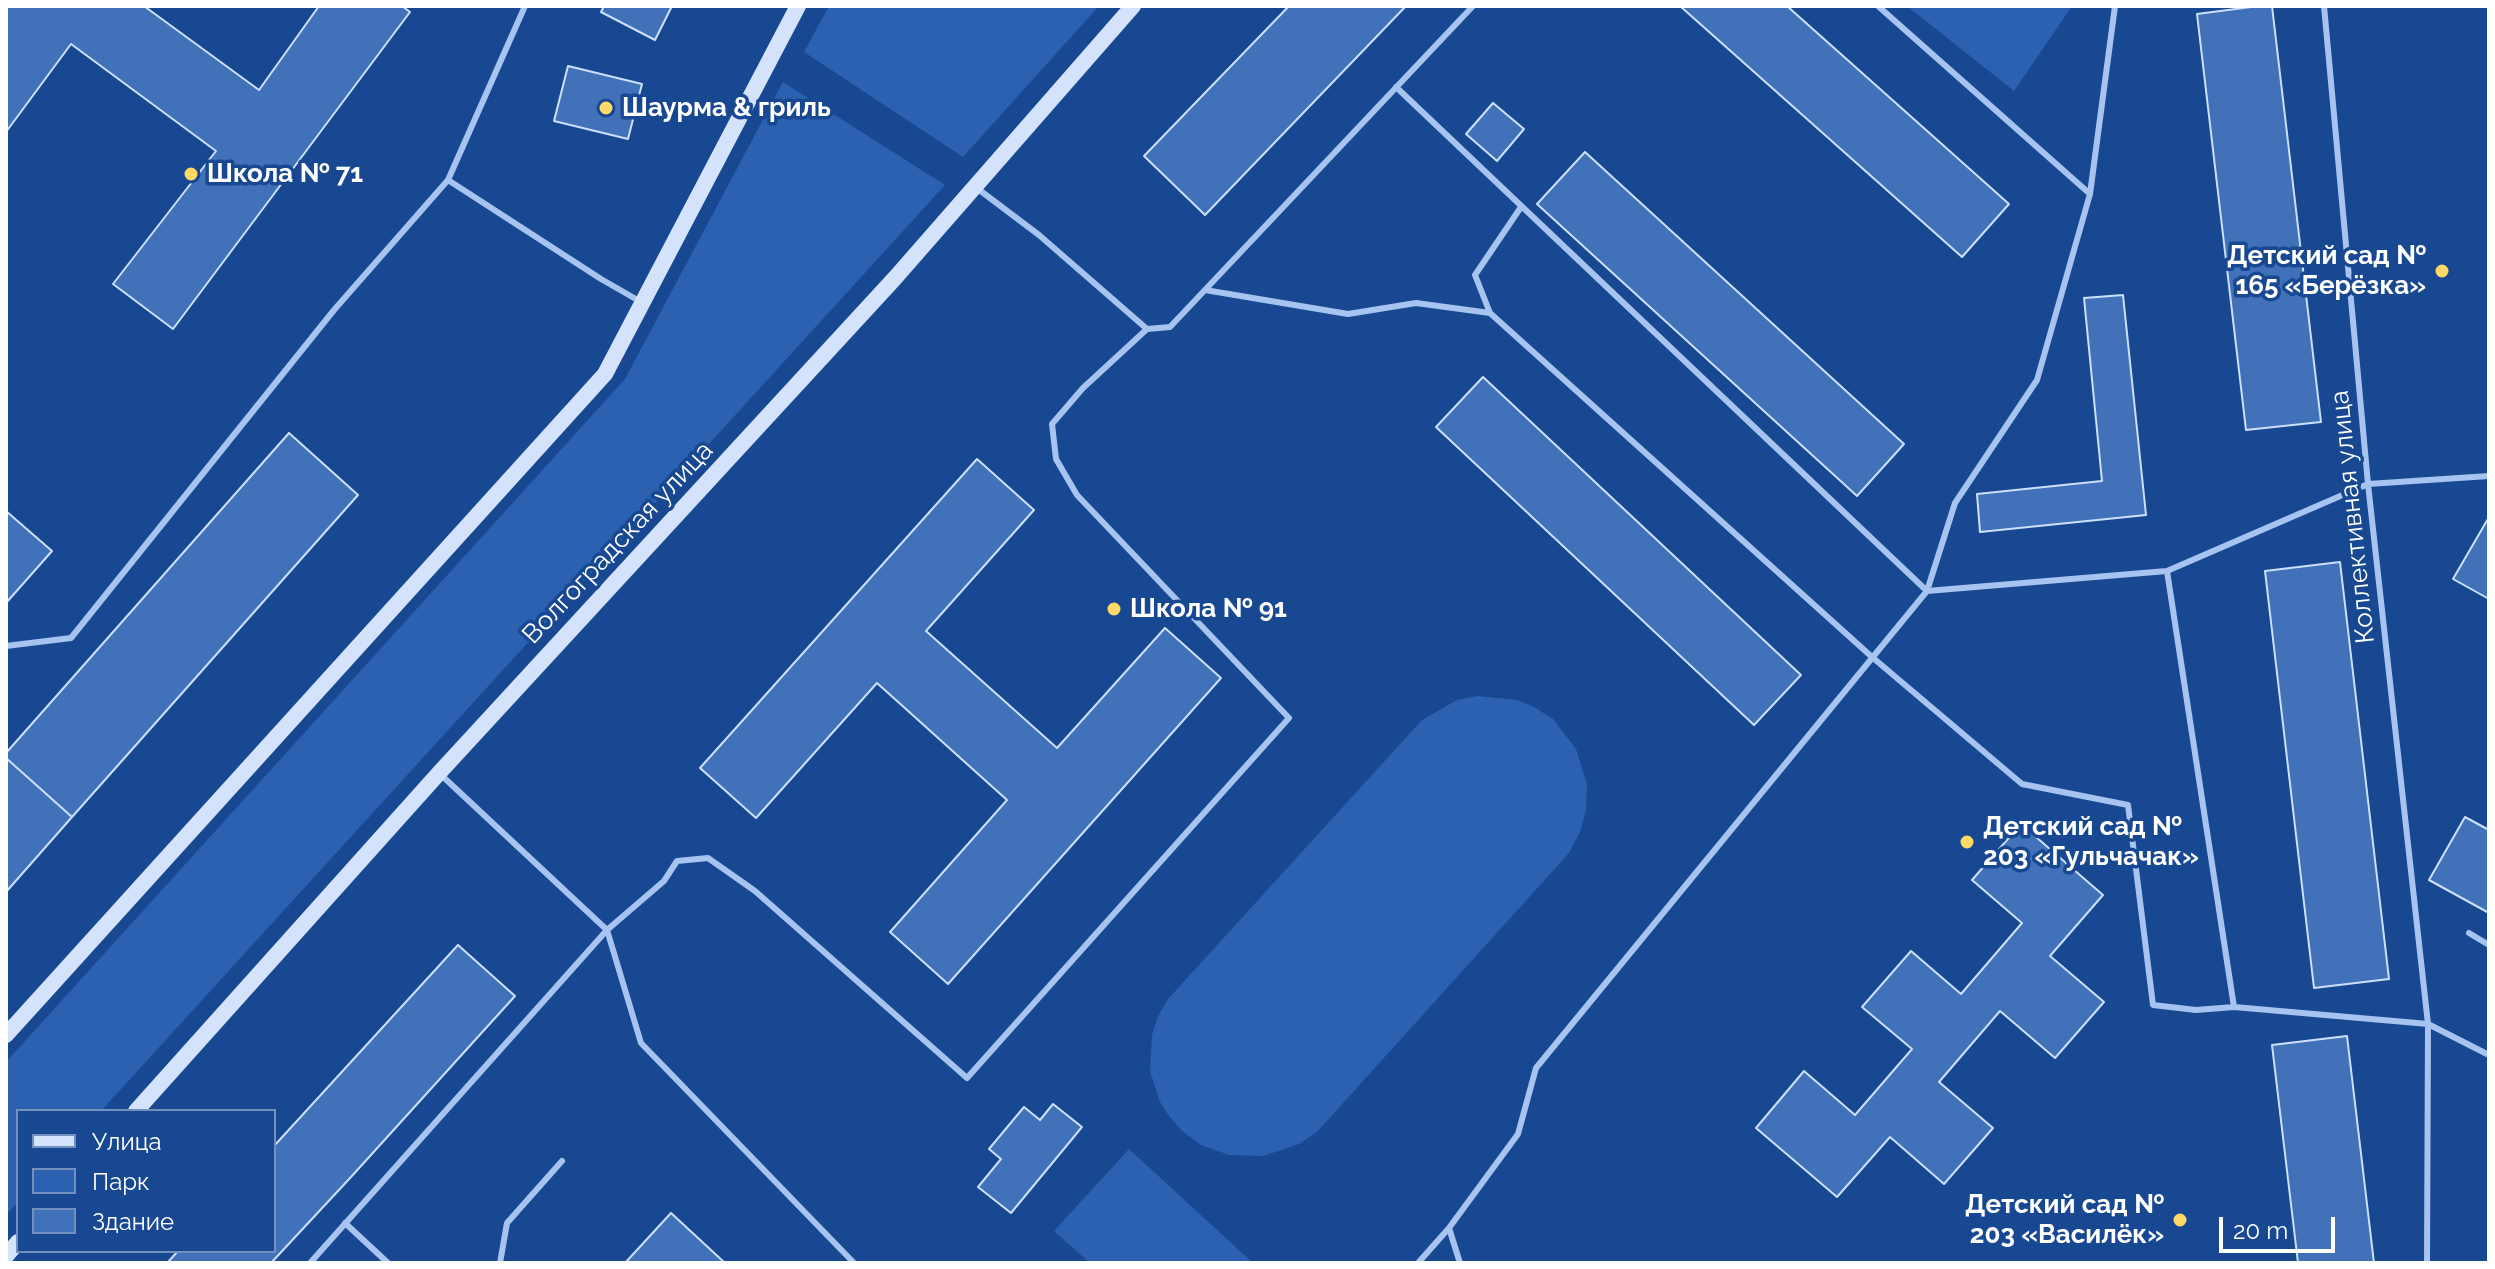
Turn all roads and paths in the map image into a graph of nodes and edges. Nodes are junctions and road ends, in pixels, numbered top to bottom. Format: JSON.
{"nodes":[{"id":1,"x":525,"y":6,"type":"edge"},
{"id":2,"x":798,"y":6,"type":"edge"},
{"id":3,"x":1133,"y":6,"type":"edge"},
{"id":4,"x":1473,"y":6,"type":"edge"},
{"id":5,"x":1878,"y":6,"type":"edge"},
{"id":6,"x":2115,"y":6,"type":"edge"},
{"id":7,"x":2324,"y":6,"type":"edge"},
{"id":8,"x":1396,"y":87,"type":"junction"},
{"id":9,"x":448,"y":180,"type":"junction"},
{"id":10,"x":975,"y":186,"type":"junction"},
{"id":11,"x":2090,"y":194,"type":"junction"},
{"id":12,"x":1521,"y":207,"type":"junction"},
{"id":13,"x":1205,"y":290,"type":"junction"},
{"id":14,"x":643,"y":303,"type":"junction"},
{"id":15,"x":1490,"y":313,"type":"junction"},
{"id":16,"x":1147,"y":329,"type":"junction"},
{"id":17,"x":2489,"y":476,"type":"edge"},
{"id":18,"x":2368,"y":484,"type":"junction"},
{"id":19,"x":2167,"y":571,"type":"junction"},
{"id":20,"x":1927,"y":591,"type":"junction"},
{"id":21,"x":6,"y":646,"type":"edge"},
{"id":22,"x":1872,"y":657,"type":"junction"},
{"id":23,"x":439,"y":773,"type":"junction"},
{"id":24,"x":607,"y":930,"type":"junction"},
{"id":25,"x":2469,"y":933,"type":"dead end"},
{"id":26,"x":2489,"y":945,"type":"edge"},
{"id":27,"x":2234,"y":1007,"type":"junction"},
{"id":28,"x":2428,"y":1024,"type":"junction"},
{"id":29,"x":6,"y":1035,"type":"edge"},
{"id":30,"x":2489,"y":1055,"type":"edge"},
{"id":31,"x":138,"y":1109,"type":"edge"},
{"id":32,"x":562,"y":1161,"type":"dead end"},
{"id":33,"x":345,"y":1223,"type":"junction"},
{"id":34,"x":1449,"y":1228,"type":"junction"},
{"id":35,"x":310,"y":1263,"type":"edge"},
{"id":36,"x":388,"y":1263,"type":"edge"},
{"id":37,"x":500,"y":1263,"type":"edge"},
{"id":38,"x":854,"y":1263,"type":"edge"},
{"id":39,"x":1418,"y":1263,"type":"edge"},
{"id":40,"x":1460,"y":1263,"type":"edge"},
{"id":41,"x":2427,"y":1263,"type":"edge"}],
"edges":[{"from":1,"to":9,"type":"lane"},
{"from":2,"to":14,"type":"main road"},
{"from":3,"to":10,"type":"main road","name":"Волгоградская улица"},
{"from":4,"to":8,"type":"lane"},
{"from":5,"to":11,"type":"lane"},
{"from":6,"to":11,"type":"lane"},
{"from":7,"to":18,"type":"lane","name":"Коллективная улица"},
{"from":8,"to":12,"type":"lane"},
{"from":8,"to":13,"type":"lane"},
{"from":9,"to":14,"type":"lane"},
{"from":9,"to":21,"type":"lane"},
{"from":10,"to":16,"type":"lane"},
{"from":10,"to":23,"type":"main road","name":"Волгоградская улица"},
{"from":11,"to":20,"type":"lane"},
{"from":12,"to":15,"type":"lane"},
{"from":12,"to":20,"type":"lane"},
{"from":13,"to":15,"type":"lane"},
{"from":13,"to":16,"type":"lane"},
{"from":14,"to":29,"type":"main road"},
{"from":15,"to":22,"type":"lane"},
{"from":16,"to":24,"type":"lane"},
{"from":17,"to":18,"type":"lane"},
{"from":18,"to":19,"type":"lane"},
{"from":18,"to":28,"type":"lane","name":"Коллективная улица"},
{"from":19,"to":20,"type":"lane"},
{"from":19,"to":27,"type":"lane"},
{"from":20,"to":22,"type":"lane"},
{"from":22,"to":27,"type":"lane"},
{"from":22,"to":34,"type":"lane"},
{"from":23,"to":24,"type":"lane"},
{"from":23,"to":31,"type":"main road","name":"Волгоградская улица"},
{"from":24,"to":33,"type":"lane"},
{"from":24,"to":38,"type":"lane"},
{"from":25,"to":26,"type":"lane"},
{"from":27,"to":28,"type":"lane"},
{"from":28,"to":30,"type":"lane"},
{"from":28,"to":41,"type":"lane","name":"Коллективная улица"},
{"from":32,"to":37,"type":"lane"},
{"from":33,"to":35,"type":"lane"},
{"from":33,"to":36,"type":"lane"},
{"from":34,"to":39,"type":"lane"},
{"from":34,"to":40,"type":"lane"}]}
